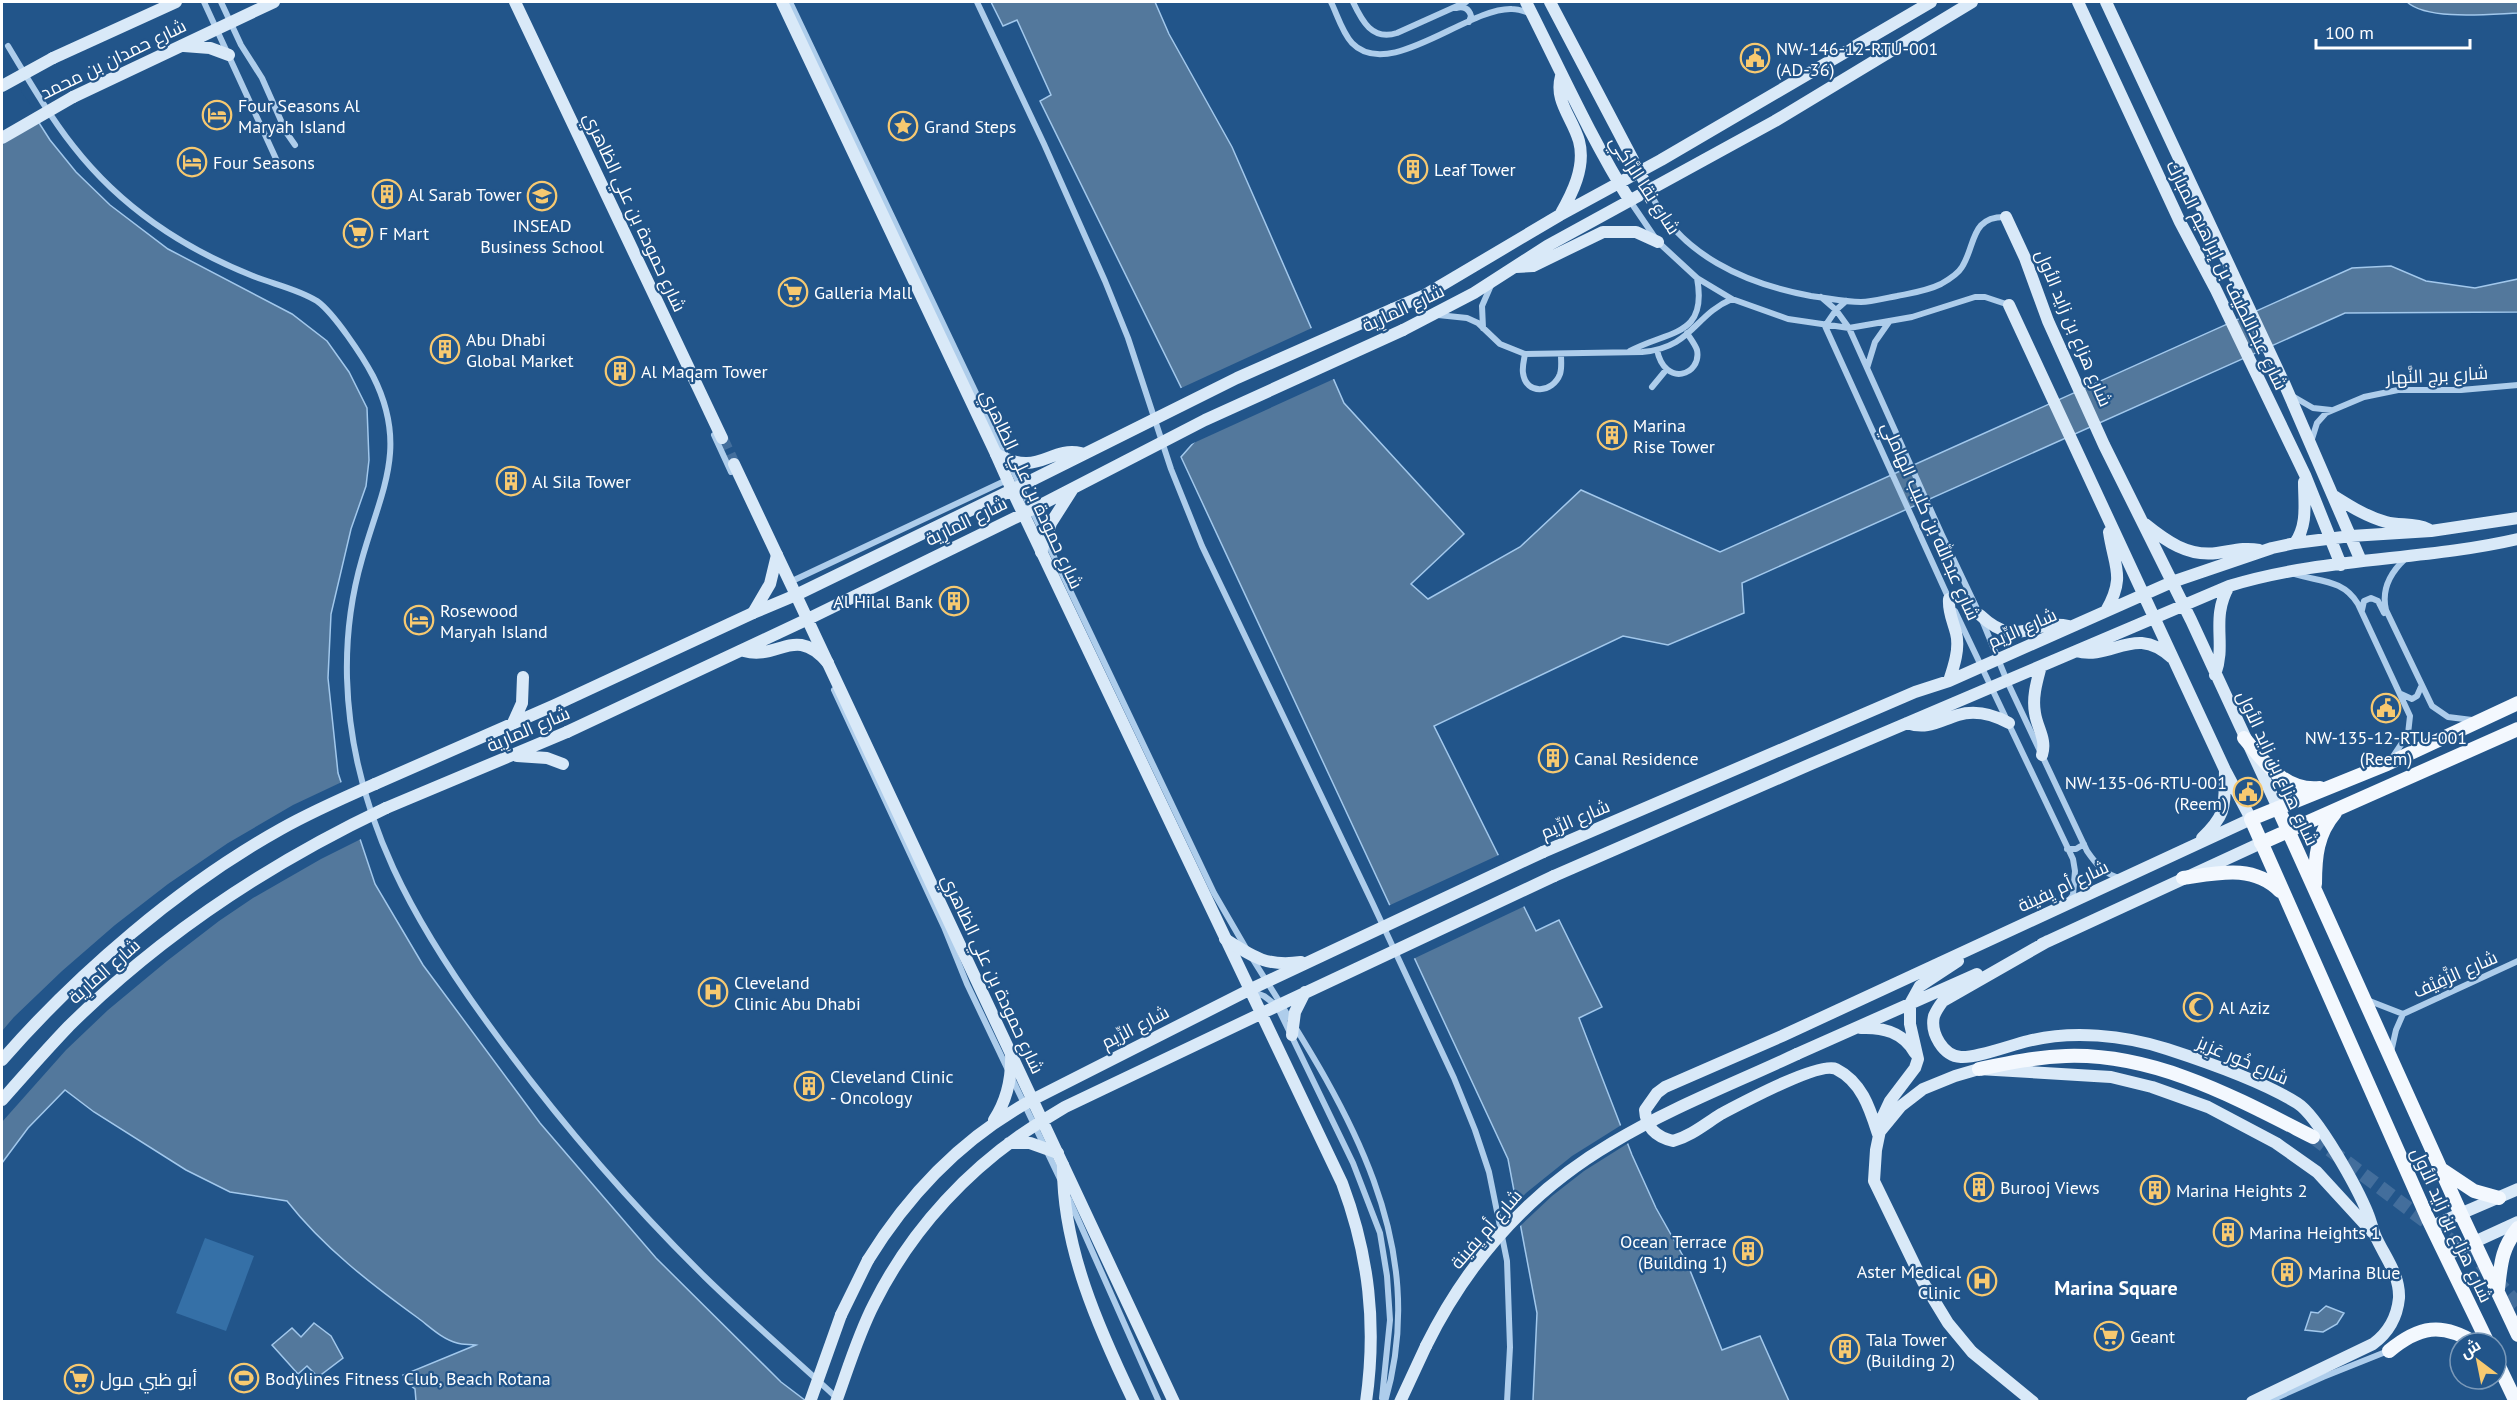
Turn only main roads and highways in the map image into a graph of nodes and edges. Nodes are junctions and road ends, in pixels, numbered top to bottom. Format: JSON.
{"nodes":[{"id":1,"x":176,"y":2,"type":"edge"},
{"id":2,"x":274,"y":2,"type":"edge"},
{"id":3,"x":514,"y":2,"type":"edge"},
{"id":4,"x":782,"y":2,"type":"edge"},
{"id":5,"x":1526,"y":2,"type":"edge"},
{"id":6,"x":1551,"y":2,"type":"edge"},
{"id":7,"x":1930,"y":2,"type":"edge"},
{"id":8,"x":1972,"y":2,"type":"edge"},
{"id":9,"x":2078,"y":2,"type":"edge"},
{"id":10,"x":2097,"y":2,"type":"edge"},
{"id":11,"x":2106,"y":2,"type":"edge"},
{"id":12,"x":180,"y":46,"type":"junction"},
{"id":13,"x":2131,"y":54,"type":"junction"},
{"id":14,"x":229,"y":55,"type":"road end"},
{"id":15,"x":1560,"y":76,"type":"junction"},
{"id":16,"x":2,"y":86,"type":"edge"},
{"id":17,"x":2,"y":138,"type":"edge"},
{"id":18,"x":1640,"y":172,"type":"junction"},
{"id":19,"x":1618,"y":183,"type":"junction"},
{"id":20,"x":1650,"y":192,"type":"junction"},
{"id":21,"x":1630,"y":201,"type":"junction"},
{"id":22,"x":1560,"y":215,"type":"junction"},
{"id":23,"x":2006,"y":217,"type":"road end"},
{"id":24,"x":1658,"y":242,"type":"road end"},
{"id":25,"x":1515,"y":267,"type":"junction"},
{"id":26,"x":2009,"y":305,"type":"road end"},
{"id":27,"x":722,"y":438,"type":"tunnel mouth"},
{"id":28,"x":1083,"y":453,"type":"junction"},
{"id":29,"x":996,"y":454,"type":"junction"},
{"id":30,"x":734,"y":464,"type":"tunnel mouth"},
{"id":31,"x":2305,"y":475,"type":"junction"},
{"id":32,"x":1076,"y":486,"type":"junction"},
{"id":33,"x":1012,"y":490,"type":"junction"},
{"id":34,"x":2334,"y":495,"type":"junction"},
{"id":35,"x":1023,"y":514,"type":"junction"},
{"id":36,"x":2518,"y":518,"type":"edge"},
{"id":37,"x":2109,"y":519,"type":"junction"},
{"id":38,"x":2142,"y":521,"type":"junction"},
{"id":39,"x":2431,"y":531,"type":"junction"},
{"id":40,"x":2351,"y":536,"type":"junction"},
{"id":41,"x":2331,"y":539,"type":"junction"},
{"id":42,"x":2518,"y":539,"type":"edge"},
{"id":43,"x":2295,"y":543,"type":"junction"},
{"id":44,"x":2263,"y":551,"type":"junction"},
{"id":45,"x":1041,"y":552,"type":"junction"},
{"id":46,"x":777,"y":555,"type":"junction"},
{"id":47,"x":2361,"y":561,"type":"junction"},
{"id":48,"x":2341,"y":565,"type":"junction"},
{"id":49,"x":2172,"y":582,"type":"junction"},
{"id":50,"x":2229,"y":586,"type":"junction"},
{"id":51,"x":2143,"y":594,"type":"junction"},
{"id":52,"x":796,"y":595,"type":"junction"},
{"id":53,"x":1949,"y":599,"type":"road end"},
{"id":54,"x":2183,"y":605,"type":"junction"},
{"id":55,"x":2106,"y":611,"type":"junction"},
{"id":56,"x":753,"y":614,"type":"junction"},
{"id":57,"x":1980,"y":615,"type":"road end"},
{"id":58,"x":2154,"y":617,"type":"junction"},
{"id":59,"x":808,"y":619,"type":"junction"},
{"id":60,"x":2070,"y":626,"type":"junction"},
{"id":61,"x":743,"y":651,"type":"junction"},
{"id":62,"x":2076,"y":651,"type":"junction"},
{"id":63,"x":2175,"y":661,"type":"junction"},
{"id":64,"x":828,"y":663,"type":"junction"},
{"id":65,"x":2041,"y":666,"type":"junction"},
{"id":66,"x":2215,"y":675,"type":"junction"},
{"id":67,"x":523,"y":677,"type":"dead end"},
{"id":68,"x":1949,"y":681,"type":"junction"},
{"id":69,"x":2518,"y":703,"type":"edge"},
{"id":70,"x":513,"y":723,"type":"junction"},
{"id":71,"x":1907,"y":723,"type":"junction"},
{"id":72,"x":2009,"y":723,"type":"road end"},
{"id":73,"x":2518,"y":729,"type":"edge"},
{"id":74,"x":2244,"y":738,"type":"junction"},
{"id":75,"x":2042,"y":754,"type":"road end"},
{"id":76,"x":510,"y":756,"type":"junction"},
{"id":77,"x":563,"y":764,"type":"dead end"},
{"id":78,"x":2225,"y":770,"type":"junction"},
{"id":79,"x":2334,"y":786,"type":"junction"},
{"id":80,"x":2278,"y":808,"type":"junction"},
{"id":81,"x":2336,"y":811,"type":"junction"},
{"id":82,"x":2251,"y":819,"type":"junction"},
{"id":83,"x":2289,"y":833,"type":"junction"},
{"id":84,"x":2261,"y":843,"type":"junction"},
{"id":85,"x":2192,"y":847,"type":"junction"},
{"id":86,"x":2183,"y":878,"type":"junction"},
{"id":87,"x":2315,"y":890,"type":"junction"},
{"id":88,"x":2284,"y":895,"type":"junction"},
{"id":89,"x":1225,"y":939,"type":"junction"},
{"id":90,"x":2049,"y":941,"type":"junction"},
{"id":91,"x":1974,"y":946,"type":"junction"},
{"id":92,"x":1314,"y":961,"type":"junction"},
{"id":93,"x":1249,"y":990,"type":"junction"},
{"id":94,"x":1305,"y":992,"type":"junction"},
{"id":95,"x":1910,"y":1004,"type":"junction"},
{"id":96,"x":1261,"y":1013,"type":"junction"},
{"id":97,"x":1854,"y":1029,"type":"junction"},
{"id":98,"x":1292,"y":1035,"type":"road end"},
{"id":99,"x":1011,"y":1053,"type":"junction"},
{"id":100,"x":1918,"y":1059,"type":"junction"},
{"id":101,"x":2,"y":1060,"type":"edge"},
{"id":102,"x":1979,"y":1069,"type":"junction"},
{"id":103,"x":2,"y":1100,"type":"edge"},
{"id":104,"x":1032,"y":1100,"type":"junction"},
{"id":105,"x":990,"y":1125,"type":"junction"},
{"id":106,"x":1041,"y":1126,"type":"junction"},
{"id":107,"x":1878,"y":1134,"type":"junction"},
{"id":108,"x":2313,"y":1137,"type":"tunnel mouth"},
{"id":109,"x":1009,"y":1143,"type":"junction"},
{"id":110,"x":1058,"y":1153,"type":"junction"},
{"id":111,"x":1064,"y":1165,"type":"junction"},
{"id":112,"x":2441,"y":1169,"type":"junction"},
{"id":113,"x":2518,"y":1189,"type":"edge"},
{"id":114,"x":2499,"y":1198,"type":"junction"},
{"id":115,"x":2461,"y":1214,"type":"junction"},
{"id":116,"x":2518,"y":1222,"type":"edge"},
{"id":117,"x":2432,"y":1226,"type":"junction"},
{"id":118,"x":2518,"y":1228,"type":"edge"},
{"id":119,"x":2375,"y":1235,"type":"junction"},
{"id":120,"x":2475,"y":1242,"type":"junction"},
{"id":121,"x":2446,"y":1255,"type":"junction"},
{"id":122,"x":2498,"y":1292,"type":"junction"},
{"id":123,"x":2452,"y":1331,"type":"edge"},
{"id":124,"x":2482,"y":1331,"type":"edge"},
{"id":125,"x":2518,"y":1335,"type":"edge"},
{"id":126,"x":2389,"y":1351,"type":"road end"},
{"id":127,"x":2508,"y":1385,"type":"edge"},
{"id":128,"x":810,"y":1401,"type":"edge"},
{"id":129,"x":836,"y":1401,"type":"edge"},
{"id":130,"x":1134,"y":1401,"type":"edge"},
{"id":131,"x":1174,"y":1401,"type":"edge"},
{"id":132,"x":1366,"y":1401,"type":"edge"},
{"id":133,"x":1400,"y":1401,"type":"edge"},
{"id":134,"x":2033,"y":1401,"type":"edge"},
{"id":135,"x":2252,"y":1401,"type":"edge"},
{"id":136,"x":2516,"y":1401,"type":"edge"}],
"edges":[{"from":1,"to":16,"type":"main road","name":"شارع حمدان بن محمد","bridge":true},
{"from":2,"to":12,"type":"main road","name":"شارع حمدان بن محمد"},
{"from":3,"to":27,"type":"main road","name":"شارع حمودة بن علي الظاهري"},
{"from":4,"to":29,"type":"main road","name":"شارع حمودة بن علي الظاهري"},
{"from":5,"to":15,"type":"main road","name":"شارع نِقا الرَّاكِي"},
{"from":6,"to":18,"type":"main road","name":"شارع نِقا الرَّاكِي"},
{"from":7,"to":18,"type":"main road","name":"شارع المارِية"},
{"from":8,"to":20,"type":"main road","name":"شارع المارِية"},
{"from":9,"to":31,"type":"main road","name":"شارع عبداللطيف بن إبراهيم المبارك"},
{"from":10,"to":13,"type":"main road"},
{"from":11,"to":13,"type":"main road","name":"شارع عبداللطيف بن إبراهيم المبارك"},
{"from":12,"to":14,"type":"main road"},
{"from":12,"to":17,"type":"main road","name":"شارع حمدان بن محمد","bridge":true},
{"from":13,"to":34,"type":"main road","name":"شارع عبداللطيف بن إبراهيم المبارك"},
{"from":15,"to":19,"type":"main road","name":"شارع نِقا الرَّاكِي"},
{"from":15,"to":22,"type":"main road"},
{"from":18,"to":19,"type":"main road","name":"شارع المارِية"},
{"from":18,"to":20,"type":"main road","name":"شارع نِقا الرَّاكِي"},
{"from":19,"to":21,"type":"main road","name":"شارع نِقا الرَّاكِي"},
{"from":19,"to":22,"type":"main road","name":"شارع المارِية"},
{"from":20,"to":21,"type":"main road","name":"شارع المارِية"},
{"from":21,"to":25,"type":"main road","name":"شارع المارِية"},
{"from":22,"to":28,"type":"main road","name":"شارع المارِية","bridge":true},
{"from":23,"to":38,"type":"main road","name":"شارع هزاع بن زايد الأول"},
{"from":24,"to":25,"type":"main road"},
{"from":25,"to":32,"type":"main road","name":"شارع المارِية","bridge":true},
{"from":26,"to":37,"type":"main road","name":"شارع هزاع بن زايد الأول"},
{"from":28,"to":29,"type":"main road","bridge":true},
{"from":28,"to":33,"type":"main road","name":"شارع المارِية","bridge":true},
{"from":29,"to":33,"type":"main road","name":"شارع حمودة بن علي الظاهري","bridge":true},
{"from":30,"to":46,"type":"main road","name":"شارع حمودة بن علي الظاهري"},
{"from":31,"to":41,"type":"main road","name":"شارع عبداللطيف بن إبراهيم المبارك"},
{"from":31,"to":43,"type":"main road"},
{"from":32,"to":35,"type":"main road","name":"شارع المارِية","bridge":true},
{"from":32,"to":45,"type":"main road","bridge":true},
{"from":33,"to":35,"type":"main road","name":"شارع حمودة بن علي الظاهري"},
{"from":33,"to":52,"type":"main road","name":"شارع المارِية"},
{"from":34,"to":39,"type":"main road"},
{"from":34,"to":40,"type":"main road","name":"شارع عبداللطيف بن إبراهيم المبارك"},
{"from":35,"to":45,"type":"main road","name":"شارع حمودة بن علي الظاهري"},
{"from":35,"to":59,"type":"main road","name":"شارع المارِية"},
{"from":36,"to":39,"type":"main road","name":"شارع الرِّيم"},
{"from":37,"to":51,"type":"main road","name":"شارع هزاع بن زايد الأول"},
{"from":37,"to":55,"type":"main road"},
{"from":38,"to":44,"type":"main road"},
{"from":38,"to":49,"type":"main road","name":"شارع هزاع بن زايد الأول"},
{"from":39,"to":40,"type":"main road","name":"شارع الرِّيم"},
{"from":40,"to":41,"type":"main road","name":"شارع الرِّيم"},
{"from":40,"to":47,"type":"main road","name":"شارع عبداللطيف بن إبراهيم المبارك"},
{"from":41,"to":43,"type":"main road","name":"شارع الرِّيم"},
{"from":41,"to":48,"type":"main road","name":"شارع عبداللطيف بن إبراهيم المبارك"},
{"from":42,"to":47,"type":"main road"},
{"from":43,"to":44,"type":"main road","name":"شارع الرِّيم"},
{"from":44,"to":49,"type":"main road","name":"شارع الرِّيم"},
{"from":45,"to":89,"type":"main road","name":"شارع حمودة بن علي الظاهري"},
{"from":46,"to":52,"type":"main road","name":"شارع حمودة بن علي الظاهري","bridge":true},
{"from":46,"to":56,"type":"main road","bridge":true},
{"from":47,"to":48,"type":"main road"},
{"from":48,"to":50,"type":"main road"},
{"from":49,"to":51,"type":"main road","name":"شارع الرِّيم"},
{"from":49,"to":54,"type":"main road","name":"شارع هزاع بن زايد الأول"},
{"from":50,"to":54,"type":"main road"},
{"from":50,"to":66,"type":"main road"},
{"from":51,"to":55,"type":"main road","name":"شارع الرِّيم"},
{"from":51,"to":58,"type":"main road","name":"شارع هزاع بن زايد الأول"},
{"from":52,"to":56,"type":"main road","name":"شارع المارِية","bridge":true},
{"from":52,"to":59,"type":"main road","name":"شارع حمودة بن علي الظاهري"},
{"from":53,"to":68,"type":"main road"},
{"from":54,"to":58,"type":"main road"},
{"from":54,"to":66,"type":"main road","name":"شارع هزاع بن زايد الأول"},
{"from":55,"to":60,"type":"main road","name":"شارع الرِّيم"},
{"from":56,"to":70,"type":"main road","name":"شارع المارِية"},
{"from":57,"to":60,"type":"main road"},
{"from":58,"to":62,"type":"main road"},
{"from":58,"to":63,"type":"main road","name":"شارع هزاع بن زايد الأول"},
{"from":59,"to":61,"type":"main road","name":"شارع المارِية","bridge":true},
{"from":59,"to":64,"type":"main road","name":"شارع حمودة بن علي الظاهري","bridge":true},
{"from":60,"to":68,"type":"main road","name":"شارع الرِّيم"},
{"from":61,"to":64,"type":"main road","bridge":true},
{"from":61,"to":76,"type":"main road","name":"شارع المارِية","bridge":true},
{"from":62,"to":63,"type":"main road"},
{"from":62,"to":65,"type":"main road"},
{"from":63,"to":78,"type":"main road","name":"شارع هزاع بن زايد الأول"},
{"from":64,"to":99,"type":"main road","name":"شارع حمودة بن علي الظاهري"},
{"from":65,"to":71,"type":"main road"},
{"from":65,"to":75,"type":"main road"},
{"from":66,"to":74,"type":"main road","name":"شارع هزاع بن زايد الأول"},
{"from":67,"to":70,"type":"main road"},
{"from":68,"to":92,"type":"main road","name":"شارع الرِّيم","bridge":true},
{"from":69,"to":79,"type":"main road","name":"شارع أم يِفينة"},
{"from":70,"to":101,"type":"main road","name":"شارع المارِية","bridge":true},
{"from":71,"to":72,"type":"main road"},
{"from":71,"to":94,"type":"main road","bridge":true},
{"from":73,"to":81,"type":"main road","name":"شارع أم يِفينة"},
{"from":74,"to":79,"type":"main road"},
{"from":74,"to":80,"type":"main road","name":"شارع هزاع بن زايد الأول"},
{"from":76,"to":77,"type":"main road"},
{"from":76,"to":103,"type":"main road","name":"شارع المارِية","bridge":true},
{"from":78,"to":82,"type":"main road","name":"شارع هزاع بن زايد الأول"},
{"from":78,"to":85,"type":"main road"},
{"from":79,"to":80,"type":"main road","name":"شارع أم يِفينة"},
{"from":80,"to":82,"type":"main road","name":"شارع أم يِفينة"},
{"from":80,"to":83,"type":"main road","name":"شارع هزاع بن زايد الأول"},
{"from":81,"to":83,"type":"main road","name":"شارع أم يِفينة"},
{"from":81,"to":87,"type":"main road"},
{"from":82,"to":84,"type":"main road","name":"شارع هزاع بن زايد الأول"},
{"from":82,"to":85,"type":"main road","name":"شارع أم يِفينة"},
{"from":83,"to":84,"type":"main road","name":"شارع أم يِفينة"},
{"from":83,"to":87,"type":"main road","name":"شارع هزاع بن زايد الأول"},
{"from":84,"to":86,"type":"main road","name":"شارع أم يِفينة"},
{"from":84,"to":88,"type":"main road","name":"شارع هزاع بن زايد الأول"},
{"from":85,"to":91,"type":"main road","name":"شارع أم يِفينة"},
{"from":86,"to":88,"type":"main road"},
{"from":86,"to":90,"type":"main road","name":"شارع أم يِفينة"},
{"from":87,"to":112,"type":"main road","name":"شارع هزاع بن زايد الأول"},
{"from":88,"to":117,"type":"main road","name":"شارع هزاع بن زايد الأول"},
{"from":89,"to":92,"type":"main road","bridge":true},
{"from":89,"to":93,"type":"main road","name":"شارع حمودة بن علي الظاهري"},
{"from":90,"to":95,"type":"main road","name":"شارع أم يِفينة"},
{"from":90,"to":119,"type":"main road","name":"شارع خُور عَزِيز"},
{"from":91,"to":95,"type":"main road"},
{"from":91,"to":107,"type":"main road","name":"شارع أم يِفينة"},
{"from":92,"to":93,"type":"main road","name":"شارع الرِّيم","bridge":true},
{"from":93,"to":96,"type":"main road","name":"شارع حمودة بن علي الظاهري"},
{"from":93,"to":104,"type":"main road","name":"شارع الرِّيم"},
{"from":94,"to":96,"type":"main road","bridge":true},
{"from":94,"to":98,"type":"main road","bridge":true},
{"from":95,"to":97,"type":"main road","name":"شارع أم يِفينة"},
{"from":95,"to":100,"type":"main road"},
{"from":96,"to":106,"type":"main road"},
{"from":96,"to":132,"type":"main road","name":"شارع حمودة بن علي الظاهري"},
{"from":97,"to":100,"type":"main road"},
{"from":97,"to":133,"type":"main road","name":"شارع أم يِفينة","bridge":true},
{"from":99,"to":104,"type":"main road","name":"شارع حمودة بن علي الظاهري","bridge":true},
{"from":99,"to":105,"type":"main road","bridge":true},
{"from":100,"to":107,"type":"main road"},
{"from":102,"to":107,"type":"main road"},
{"from":102,"to":108,"type":"main road"},
{"from":102,"to":119,"type":"main road"},
{"from":104,"to":105,"type":"main road","name":"شارع الرِّيم","bridge":true},
{"from":104,"to":106,"type":"main road","name":"شارع حمودة بن علي الظاهري"},
{"from":105,"to":128,"type":"main road","name":"شارع الرِّيم","bridge":true},
{"from":106,"to":109,"type":"main road","bridge":true},
{"from":106,"to":110,"type":"main road","name":"شارع حمودة بن علي الظاهري"},
{"from":107,"to":134,"type":"main road"},
{"from":109,"to":110,"type":"main road","bridge":true},
{"from":109,"to":129,"type":"main road","bridge":true},
{"from":110,"to":111,"type":"main road","name":"شارع حمودة بن علي الظاهري","bridge":true},
{"from":111,"to":130,"type":"main road","bridge":true},
{"from":111,"to":131,"type":"main road","name":"شارع حمودة بن علي الظاهري"},
{"from":112,"to":114,"type":"main road"},
{"from":112,"to":115,"type":"main road","name":"شارع هزاع بن زايد الأول"},
{"from":113,"to":114,"type":"main road"},
{"from":114,"to":115,"type":"main road"},
{"from":115,"to":117,"type":"main road"},
{"from":115,"to":120,"type":"main road","name":"شارع هزاع بن زايد الأول"},
{"from":116,"to":120,"type":"main road"},
{"from":117,"to":121,"type":"main road","name":"شارع هزاع بن زايد الأول"},
{"from":118,"to":122,"type":"main road"},
{"from":119,"to":135,"type":"main road","name":"شارع خُور عَزِيز"},
{"from":120,"to":121,"type":"main road"},
{"from":120,"to":122,"type":"main road","name":"شارع هزاع بن زايد الأول"},
{"from":121,"to":124,"type":"main road","name":"شارع هزاع بن زايد الأول"},
{"from":122,"to":125,"type":"main road","name":"شارع هزاع بن زايد الأول"},
{"from":123,"to":126,"type":"main road"},
{"from":127,"to":136,"type":"main road"}]}
